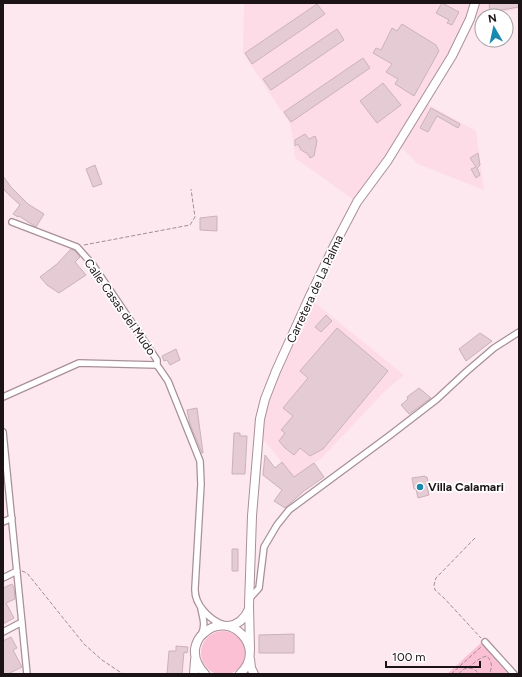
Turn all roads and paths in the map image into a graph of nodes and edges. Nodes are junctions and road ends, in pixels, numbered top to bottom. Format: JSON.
{"nodes":[{"id":1,"x":475,"y":3,"type":"edge"},
{"id":2,"x":190,"y":190,"type":"dead end"},
{"id":3,"x":12,"y":222,"type":"dead end"},
{"id":4,"x":80,"y":250,"type":"junction"},
{"id":5,"x":519,"y":332,"type":"edge"},
{"id":6,"x":157,"y":365,"type":"junction"},
{"id":7,"x":3,"y":397,"type":"edge"},
{"id":8,"x":3,"y":432,"type":"edge"},
{"id":9,"x":5,"y":465,"type":"edge"},
{"id":10,"x":12,"y":518,"type":"junction"},
{"id":11,"x":3,"y":522,"type":"edge"},
{"id":12,"x":475,"y":538,"type":"dead end"},
{"id":13,"x":17,"y":570,"type":"junction"},
{"id":14,"x":3,"y":578,"type":"edge"},
{"id":15,"x":250,"y":602,"type":"junction"},
{"id":16,"x":200,"y":604,"type":"junction"},
{"id":17,"x":22,"y":622,"type":"junction"},
{"id":18,"x":225,"y":626,"type":"junction"},
{"id":19,"x":3,"y":632,"type":"edge"},
{"id":20,"x":200,"y":637,"type":"junction"},
{"id":21,"x":485,"y":642,"type":"junction"},
{"id":22,"x":250,"y":653,"type":"junction"},
{"id":23,"x":195,"y":657,"type":"junction"},
{"id":24,"x":468,"y":668,"type":"junction"},
{"id":25,"x":519,"y":670,"type":"edge"},
{"id":26,"x":26,"y":673,"type":"edge"},
{"id":27,"x":123,"y":674,"type":"edge"},
{"id":28,"x":194,"y":674,"type":"edge"},
{"id":29,"x":205,"y":674,"type":"edge"},
{"id":30,"x":240,"y":674,"type":"edge"},
{"id":31,"x":254,"y":674,"type":"edge"},
{"id":32,"x":451,"y":674,"type":"edge"},
{"id":33,"x":459,"y":674,"type":"edge"},
{"id":34,"x":479,"y":674,"type":"edge"},
{"id":35,"x":489,"y":674,"type":"edge"},
{"id":36,"x":514,"y":674,"type":"edge"}],
"edges":[{"from":1,"to":15,"type":"main road","name":"Carretera de La Palma"},
{"from":2,"to":4,"type":"path"},
{"from":3,"to":4,"type":"street","name":"Calle Casas del Mudo"},
{"from":4,"to":6,"type":"street","name":"Calle Casas del Mudo"},
{"from":5,"to":15,"type":"street"},
{"from":6,"to":7,"type":"street"},
{"from":6,"to":16,"type":"street","name":"Calle Casas del Mudo"},
{"from":8,"to":9,"type":"street"},
{"from":9,"to":10,"type":"street"},
{"from":10,"to":11,"type":"street"},
{"from":10,"to":13,"type":"street"},
{"from":12,"to":21,"type":"path"},
{"from":13,"to":14,"type":"street"},
{"from":13,"to":17,"type":"street"},
{"from":13,"to":27,"type":"path"},
{"from":15,"to":18,"type":"main road"},
{"from":15,"to":22,"type":"main road","name":"Carretera de La Palma"},
{"from":16,"to":18,"type":"street"},
{"from":16,"to":20,"type":"street","name":"Calle Casas del Mudo"},
{"from":17,"to":19,"type":"street"},
{"from":17,"to":26,"type":"street"},
{"from":18,"to":20,"type":"main road"},
{"from":18,"to":22,"type":"main road"},
{"from":20,"to":23,"type":"main road"},
{"from":21,"to":32,"type":"path"},
{"from":21,"to":36,"type":"street"},
{"from":22,"to":30,"type":"main road"},
{"from":22,"to":31,"type":"main road"},
{"from":23,"to":28,"type":"main road"},
{"from":23,"to":29,"type":"main road"},
{"from":24,"to":33,"type":"path"},
{"from":24,"to":34,"type":"path"},
{"from":24,"to":35,"type":"path"},
{"from":25,"to":36,"type":"street"}]}
